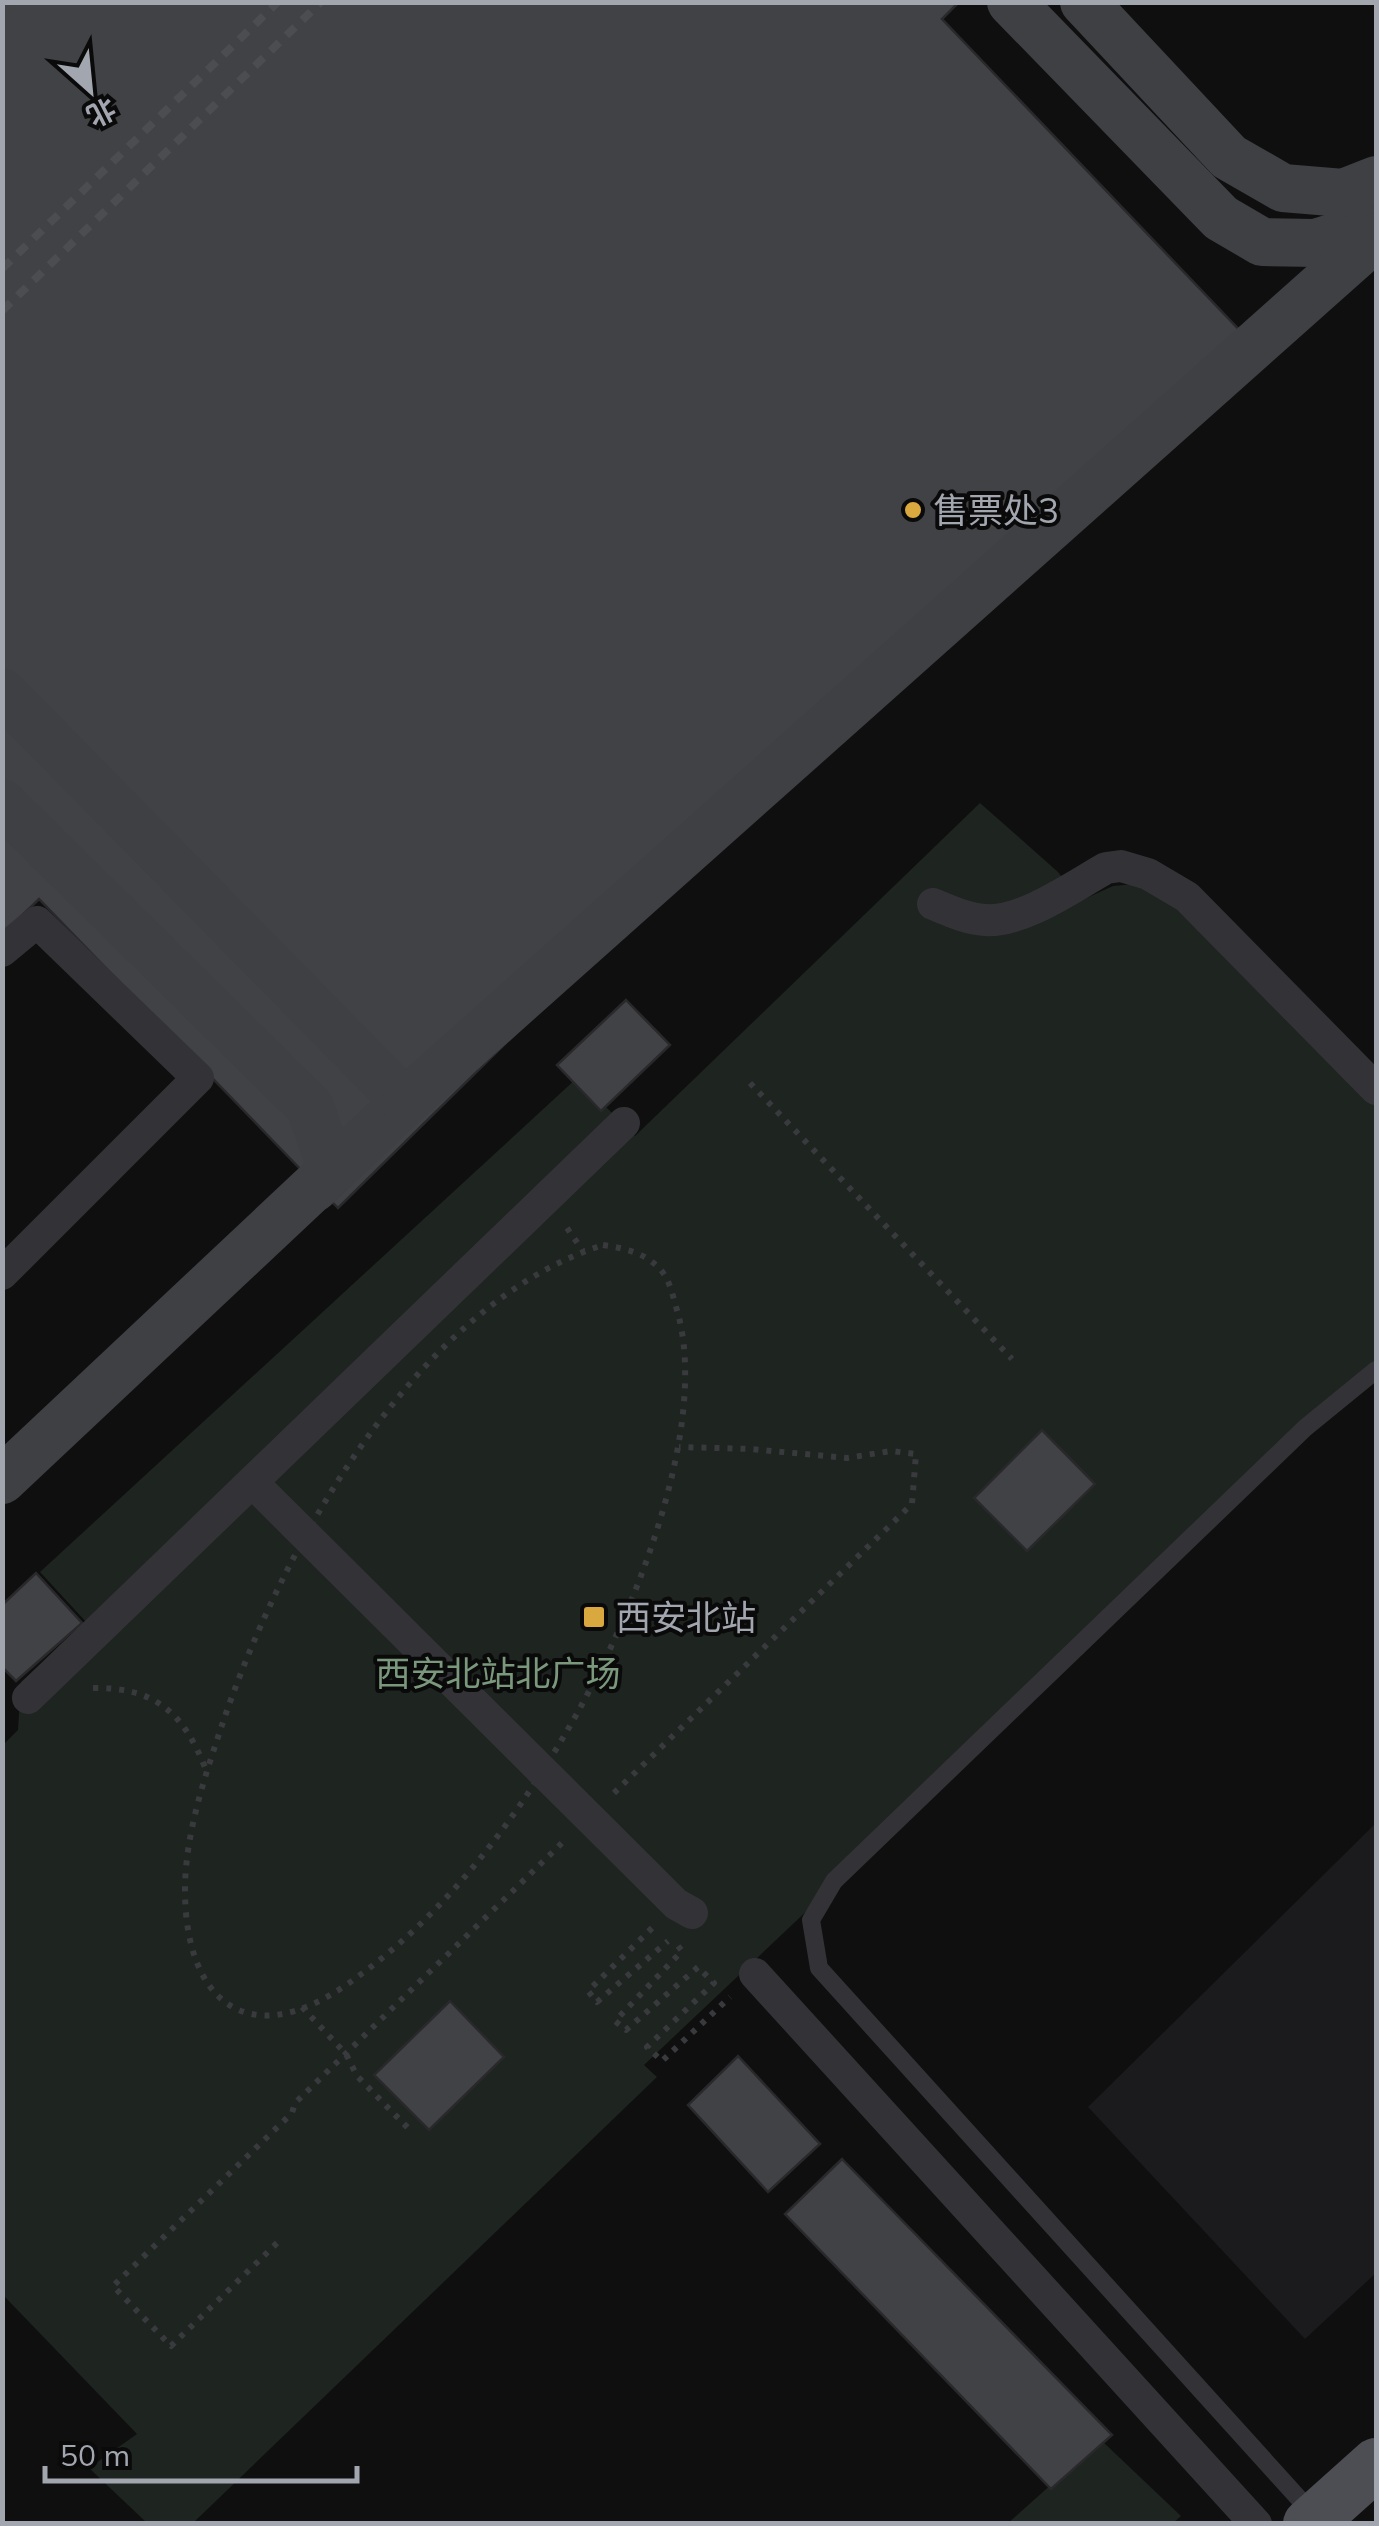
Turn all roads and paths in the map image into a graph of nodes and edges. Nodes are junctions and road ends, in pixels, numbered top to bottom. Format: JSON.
{"nodes":[{"id":1,"x":1010,"y":2,"type":"edge"},
{"id":2,"x":1084,"y":2,"type":"edge"},
{"id":3,"x":1376,"y":180,"type":"edge"},
{"id":4,"x":1376,"y":224,"type":"edge"},
{"id":5,"x":1376,"y":237,"type":"edge"},
{"id":6,"x":2,"y":692,"type":"edge"},
{"id":7,"x":2,"y":803,"type":"edge"},
{"id":8,"x":933,"y":904,"type":"dead end"},
{"id":9,"x":2,"y":951,"type":"edge"},
{"id":10,"x":750,"y":1083,"type":"dead end"},
{"id":11,"x":1376,"y":1089,"type":"edge"},
{"id":12,"x":405,"y":1102,"type":"junction"},
{"id":13,"x":624,"y":1124,"type":"dead end"},
{"id":14,"x":242,"y":1255,"type":"junction"},
{"id":15,"x":2,"y":1274,"type":"edge"},
{"id":16,"x":1012,"y":1359,"type":"dead end"},
{"id":17,"x":1376,"y":1370,"type":"edge"},
{"id":18,"x":679,"y":1447,"type":"dead end"},
{"id":19,"x":2,"y":1480,"type":"edge"},
{"id":20,"x":252,"y":1482,"type":"junction"},
{"id":21,"x":78,"y":1692,"type":"dead end"},
{"id":22,"x":28,"y":1698,"type":"dead end"},
{"id":23,"x":207,"y":1771,"type":"dead end"},
{"id":24,"x":589,"y":1817,"type":"junction"},
{"id":25,"x":684,"y":1909,"type":"joint"},
{"id":26,"x":755,"y":1974,"type":"joint"},
{"id":27,"x":302,"y":2008,"type":"dead end"},
{"id":28,"x":346,"y":2054,"type":"junction"},
{"id":29,"x":409,"y":2129,"type":"dead end"},
{"id":30,"x":277,"y":2244,"type":"dead end"},
{"id":31,"x":1376,"y":2464,"type":"edge"},
{"id":32,"x":1312,"y":2520,"type":"edge"},
{"id":33,"x":1256,"y":2524,"type":"edge"}],
"edges":[{"from":1,"to":4,"type":"main road"},
{"from":2,"to":3,"type":"main road"},
{"from":5,"to":12,"type":"main road","bridge":true},
{"from":6,"to":12,"type":"main road"},
{"from":7,"to":14,"type":"main road"},
{"from":8,"to":11,"type":"street"},
{"from":9,"to":15,"type":"street"},
{"from":10,"to":16,"type":"path"},
{"from":12,"to":14,"type":"main road"},
{"from":13,"to":20,"type":"street"},
{"from":14,"to":19,"type":"main road"},
{"from":17,"to":32,"type":"lane"},
{"from":18,"to":24,"type":"path"},
{"from":20,"to":22,"type":"street"},
{"from":20,"to":24,"type":"street"},
{"from":21,"to":23,"type":"path"},
{"from":24,"to":25,"type":"street"},
{"from":24,"to":28,"type":"path"},
{"from":25,"to":26,"type":"path"},
{"from":26,"to":33,"type":"street"},
{"from":27,"to":28,"type":"path"},
{"from":28,"to":29,"type":"path"},
{"from":28,"to":30,"type":"path"},
{"from":31,"to":32,"type":"main road"}]}
